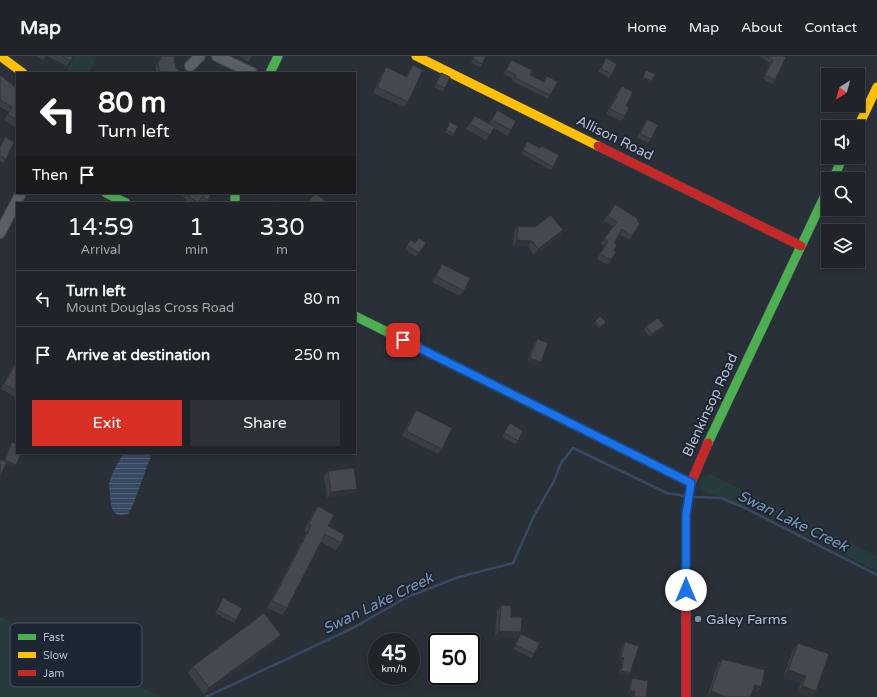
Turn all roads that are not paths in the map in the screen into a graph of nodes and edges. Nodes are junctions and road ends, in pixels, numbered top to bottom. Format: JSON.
{"nodes":[{"id":1,"x":0,"y":56,"type":"edge"},
{"id":2,"x":200,"y":56,"type":"edge"},
{"id":3,"x":217,"y":56,"type":"edge"},
{"id":4,"x":278,"y":56,"type":"edge"},
{"id":5,"x":416,"y":56,"type":"edge"},
{"id":6,"x":190,"y":66,"type":"dead end"},
{"id":7,"x":22,"y":72,"type":"edge"},
{"id":8,"x":250,"y":72,"type":"edge"},
{"id":9,"x":270,"y":72,"type":"edge"},
{"id":10,"x":877,"y":87,"type":"edge"},
{"id":11,"x":861,"y":120,"type":"edge"},
{"id":12,"x":20,"y":194,"type":"edge"},
{"id":13,"x":108,"y":194,"type":"edge"},
{"id":14,"x":124,"y":202,"type":"edge"},
{"id":15,"x":821,"y":204,"type":"edge"},
{"id":16,"x":0,"y":233,"type":"edge"},
{"id":17,"x":801,"y":246,"type":"junction"},
{"id":18,"x":356,"y":316,"type":"edge"},
{"id":19,"x":691,"y":483,"type":"junction"},
{"id":20,"x":686,"y":697,"type":"edge"}],
"edges":[{"from":1,"to":7,"type":"street"},
{"from":2,"to":6,"type":"street"},
{"from":3,"to":8,"type":"street"},
{"from":4,"to":9,"type":"street"},
{"from":5,"to":17,"type":"street","name":"Allison Road"},
{"from":10,"to":11,"type":"street"},
{"from":12,"to":16,"type":"street"},
{"from":13,"to":14,"type":"street"},
{"from":15,"to":17,"type":"street","name":"Blenkinsop Road"},
{"from":17,"to":19,"type":"street","name":"Blenkinsop Road"},
{"from":18,"to":19,"type":"street"},
{"from":19,"to":20,"type":"street","name":"Blenkinsop Road"}]}
